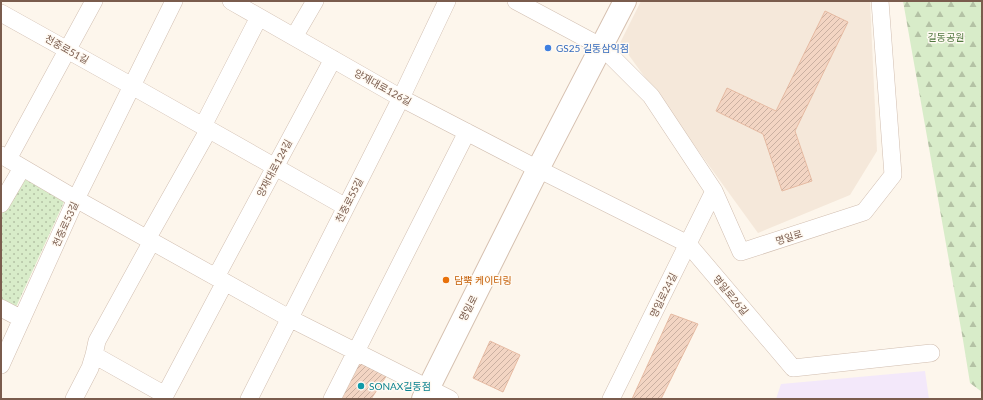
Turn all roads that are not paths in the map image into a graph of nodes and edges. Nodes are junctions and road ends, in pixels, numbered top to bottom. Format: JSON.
{"nodes":[{"id":1,"x":94,"y":1,"type":"edge"},
{"id":2,"x":174,"y":1,"type":"edge"},
{"id":3,"x":231,"y":1,"type":"edge"},
{"id":4,"x":315,"y":1,"type":"edge"},
{"id":5,"x":447,"y":1,"type":"edge"},
{"id":6,"x":516,"y":1,"type":"edge"},
{"id":7,"x":625,"y":1,"type":"edge"},
{"id":8,"x":880,"y":1,"type":"edge"},
{"id":9,"x":5,"y":12,"type":"edge"},
{"id":10,"x":259,"y":17,"type":"junction"},
{"id":11,"x":294,"y":37,"type":"junction"},
{"id":12,"x":602,"y":47,"type":"junction"},
{"id":13,"x":68,"y":50,"type":"junction"},
{"id":14,"x":333,"y":59,"type":"junction"},
{"id":15,"x":132,"y":86,"type":"junction"},
{"id":16,"x":401,"y":98,"type":"junction"},
{"id":17,"x":206,"y":128,"type":"junction"},
{"id":18,"x":467,"y":132,"type":"junction"},
{"id":19,"x":10,"y":161,"type":"edge"},
{"id":20,"x":275,"y":167,"type":"junction"},
{"id":21,"x":538,"y":169,"type":"junction"},
{"id":22,"x":714,"y":191,"type":"junction"},
{"id":23,"x":76,"y":199,"type":"junction"},
{"id":24,"x":1,"y":204,"type":"edge"},
{"id":25,"x":346,"y":207,"type":"junction"},
{"id":26,"x":149,"y":240,"type":"junction"},
{"id":27,"x":688,"y":244,"type":"junction"},
{"id":28,"x":220,"y":280,"type":"junction"},
{"id":29,"x":1,"y":308,"type":"edge"},
{"id":30,"x":289,"y":318,"type":"junction"},
{"id":31,"x":22,"y":319,"type":"junction"},
{"id":32,"x":356,"y":352,"type":"junction"},
{"id":33,"x":931,"y":354,"type":"dead end"},
{"id":34,"x":94,"y":355,"type":"junction"},
{"id":35,"x":1,"y":365,"type":"edge"},
{"id":36,"x":425,"y":394,"type":"edge"},
{"id":37,"x":164,"y":397,"type":"edge"},
{"id":38,"x":74,"y":399,"type":"edge"},
{"id":39,"x":249,"y":399,"type":"edge"},
{"id":40,"x":332,"y":399,"type":"edge"},
{"id":41,"x":450,"y":399,"type":"edge"},
{"id":42,"x":611,"y":399,"type":"edge"}],
"edges":[{"from":1,"to":13,"type":"street"},
{"from":2,"to":15,"type":"street","name":"천중로53길"},
{"from":3,"to":10,"type":"street","name":"양재대로126길"},
{"from":4,"to":11,"type":"street"},
{"from":5,"to":16,"type":"street","name":"천중로55길"},
{"from":6,"to":12,"type":"street"},
{"from":7,"to":12,"type":"street","name":"명일로"},
{"from":8,"to":22,"type":"street","name":"명일로"},
{"from":9,"to":13,"type":"street","name":"천중로51길"},
{"from":10,"to":11,"type":"street","name":"양재대로126길"},
{"from":10,"to":17,"type":"street"},
{"from":11,"to":14,"type":"street","name":"양재대로126길"},
{"from":12,"to":21,"type":"street","name":"명일로"},
{"from":12,"to":22,"type":"street","name":"명일로"},
{"from":13,"to":15,"type":"street","name":"천중로51길"},
{"from":13,"to":19,"type":"street"},
{"from":14,"to":16,"type":"street","name":"양재대로126길"},
{"from":14,"to":20,"type":"street","name":"양재대로124길"},
{"from":15,"to":17,"type":"street"},
{"from":15,"to":23,"type":"street","name":"천중로53길"},
{"from":16,"to":18,"type":"street","name":"양재대로126길"},
{"from":16,"to":25,"type":"street","name":"천중로55길"},
{"from":17,"to":20,"type":"street"},
{"from":17,"to":26,"type":"street"},
{"from":18,"to":21,"type":"street","name":"양재대로126길"},
{"from":18,"to":32,"type":"street"},
{"from":19,"to":23,"type":"street"},
{"from":19,"to":24,"type":"street"},
{"from":20,"to":25,"type":"street"},
{"from":20,"to":28,"type":"street","name":"양재대로124길"},
{"from":21,"to":27,"type":"street","name":"명일로26길"},
{"from":21,"to":36,"type":"street","name":"명일로"},
{"from":22,"to":27,"type":"street","name":"명일로24길"},
{"from":23,"to":26,"type":"street"},
{"from":23,"to":31,"type":"street","name":"천중로53길"},
{"from":25,"to":30,"type":"street","name":"천중로55길"},
{"from":26,"to":28,"type":"street"},
{"from":26,"to":34,"type":"street"},
{"from":27,"to":33,"type":"street","name":"명일로26길"},
{"from":27,"to":42,"type":"street","name":"명일로24길"},
{"from":28,"to":30,"type":"street"},
{"from":28,"to":37,"type":"street","name":"양재대로124길"},
{"from":29,"to":31,"type":"street"},
{"from":30,"to":32,"type":"street"},
{"from":30,"to":39,"type":"street","name":"천중로55길"},
{"from":31,"to":35,"type":"street","name":"천중로53길"},
{"from":32,"to":36,"type":"street"},
{"from":32,"to":40,"type":"street"},
{"from":34,"to":37,"type":"street"},
{"from":34,"to":38,"type":"street"},
{"from":36,"to":41,"type":"street"}]}
